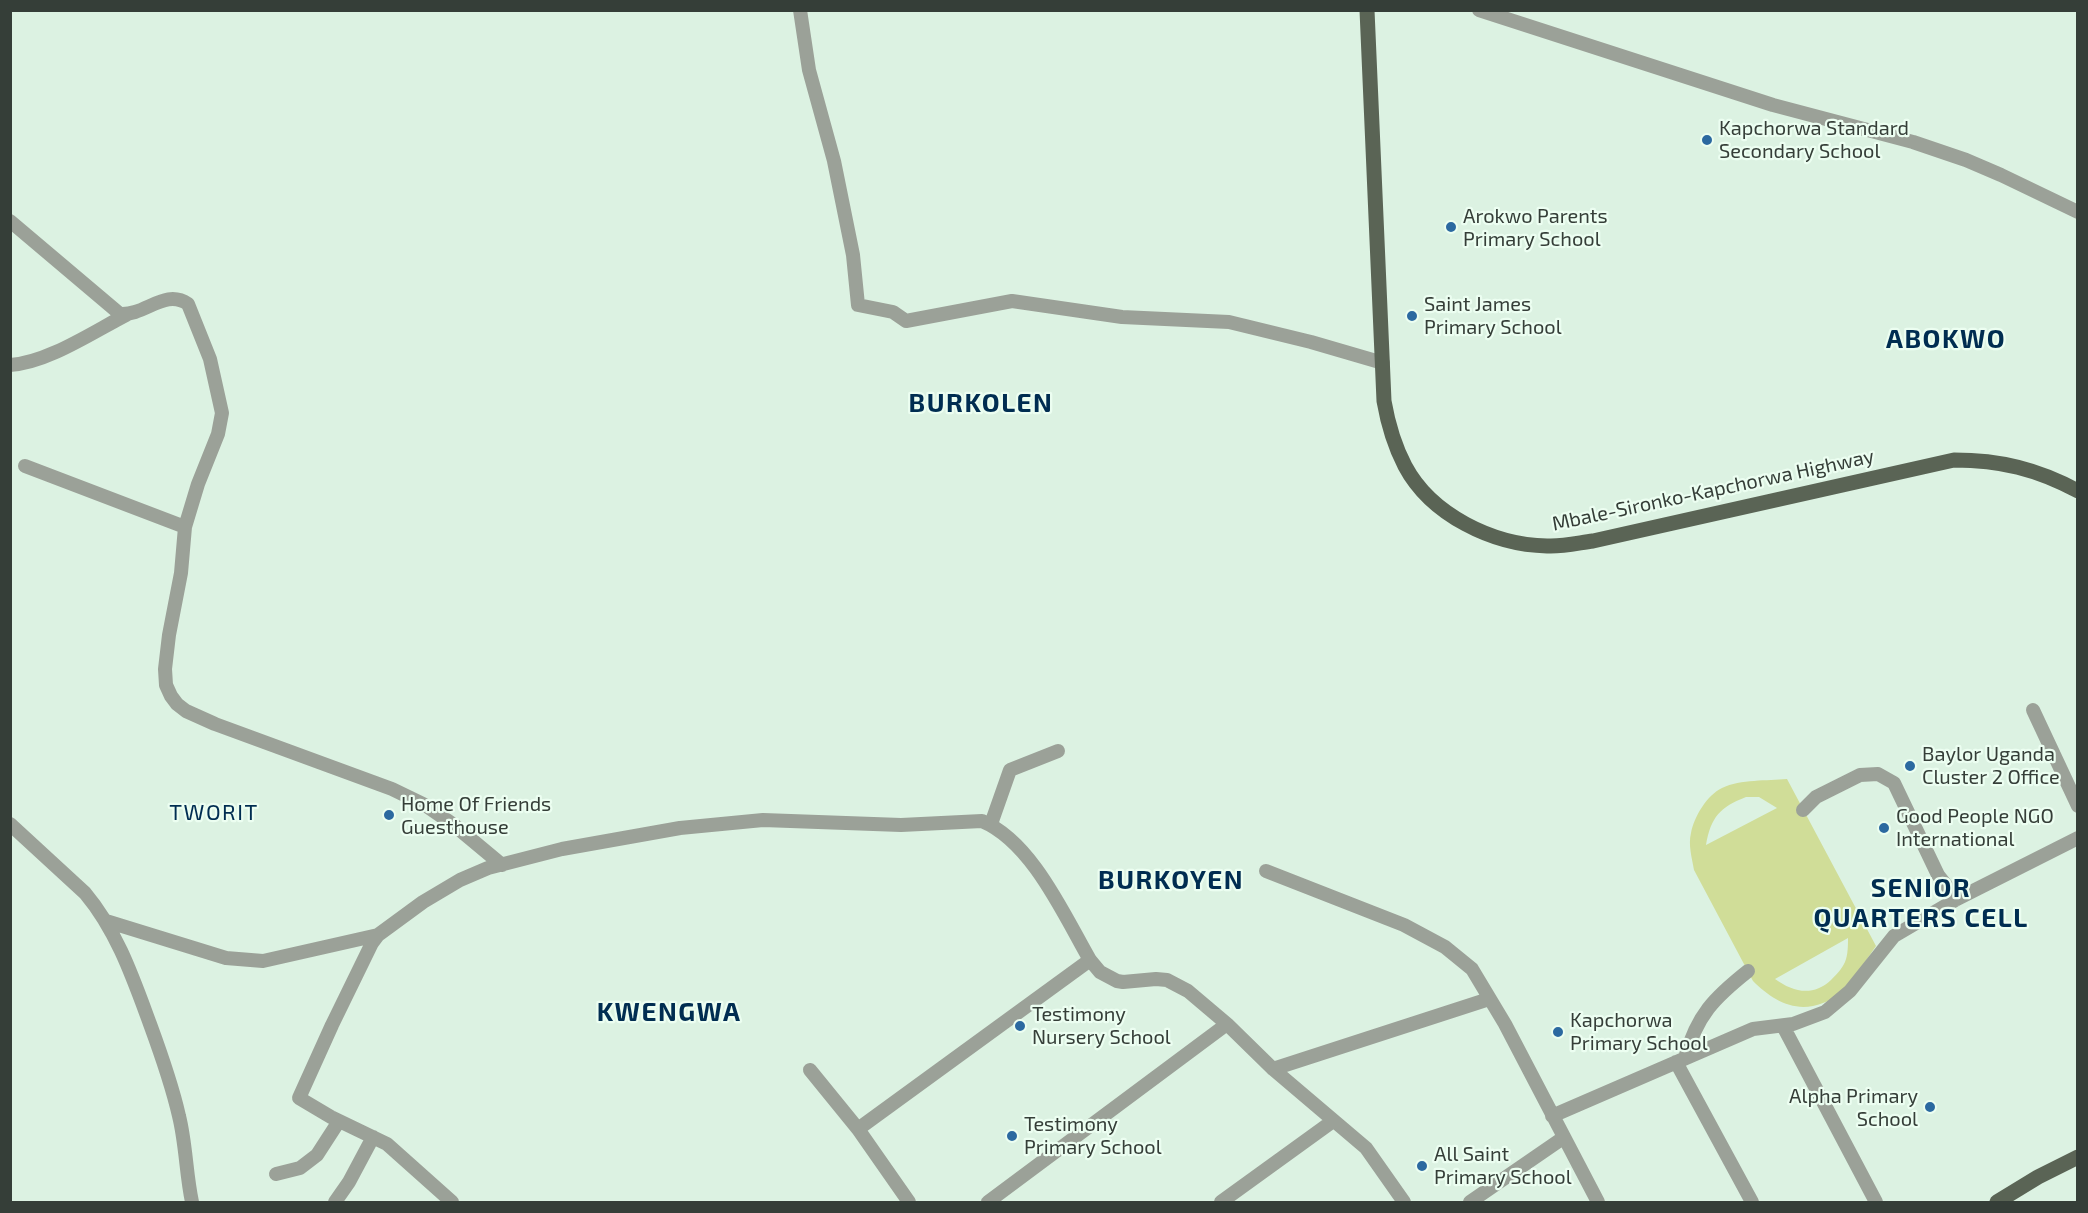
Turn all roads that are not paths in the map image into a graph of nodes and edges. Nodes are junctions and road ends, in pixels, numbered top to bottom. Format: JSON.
{"nodes":[{"id":1,"x":800,"y":10,"type":"edge"},
{"id":2,"x":1367,"y":10,"type":"edge"},
{"id":3,"x":1479,"y":10,"type":"edge"},
{"id":4,"x":2078,"y":212,"type":"edge"},
{"id":5,"x":10,"y":221,"type":"edge"},
{"id":6,"x":126,"y":315,"type":"junction"},
{"id":7,"x":1383,"y":363,"type":"junction"},
{"id":8,"x":10,"y":365,"type":"edge"},
{"id":9,"x":25,"y":466,"type":"dead end"},
{"id":10,"x":2078,"y":491,"type":"edge"},
{"id":11,"x":185,"y":527,"type":"junction"},
{"id":12,"x":2033,"y":710,"type":"dead end"},
{"id":13,"x":1058,"y":751,"type":"dead end"},
{"id":14,"x":2078,"y":806,"type":"edge"},
{"id":15,"x":1803,"y":810,"type":"dead end"},
{"id":16,"x":10,"y":824,"type":"edge"},
{"id":17,"x":991,"y":825,"type":"junction"},
{"id":18,"x":2078,"y":838,"type":"edge"},
{"id":19,"x":502,"y":865,"type":"junction"},
{"id":20,"x":1266,"y":871,"type":"dead end"},
{"id":21,"x":1957,"y":899,"type":"junction"},
{"id":22,"x":106,"y":921,"type":"junction"},
{"id":23,"x":378,"y":935,"type":"junction"},
{"id":24,"x":1090,"y":960,"type":"junction"},
{"id":25,"x":1748,"y":971,"type":"dead end"},
{"id":26,"x":1489,"y":999,"type":"junction"},
{"id":27,"x":1227,"y":1024,"type":"junction"},
{"id":28,"x":1783,"y":1026,"type":"junction"},
{"id":29,"x":1680,"y":1060,"type":"junction"},
{"id":30,"x":1273,"y":1069,"type":"junction"},
{"id":31,"x":810,"y":1070,"type":"dead end"},
{"id":32,"x":1552,"y":1116,"type":"junction"},
{"id":33,"x":339,"y":1121,"type":"junction"},
{"id":34,"x":1333,"y":1121,"type":"junction"},
{"id":35,"x":858,"y":1129,"type":"junction"},
{"id":36,"x":373,"y":1137,"type":"junction"},
{"id":37,"x":1563,"y":1138,"type":"junction"},
{"id":38,"x":2078,"y":1157,"type":"edge"},
{"id":39,"x":276,"y":1174,"type":"dead end"},
{"id":40,"x":192,"y":1203,"type":"edge"},
{"id":41,"x":334,"y":1203,"type":"edge"},
{"id":42,"x":452,"y":1203,"type":"edge"},
{"id":43,"x":909,"y":1203,"type":"edge"},
{"id":44,"x":988,"y":1203,"type":"edge"},
{"id":45,"x":1221,"y":1203,"type":"edge"},
{"id":46,"x":1404,"y":1203,"type":"edge"},
{"id":47,"x":1470,"y":1203,"type":"edge"},
{"id":48,"x":1598,"y":1203,"type":"edge"},
{"id":49,"x":1752,"y":1203,"type":"edge"},
{"id":50,"x":1876,"y":1203,"type":"edge"},
{"id":51,"x":1997,"y":1203,"type":"edge"}],
"edges":[{"from":1,"to":7,"type":"street"},
{"from":2,"to":7,"type":"main road","name":"Mbale-Sironko-Kapchorwa Highway"},
{"from":3,"to":4,"type":"street"},
{"from":5,"to":6,"type":"street"},
{"from":6,"to":8,"type":"street"},
{"from":6,"to":11,"type":"street"},
{"from":7,"to":10,"type":"main road","name":"Mbale-Sironko-Kapchorwa Highway"},
{"from":9,"to":11,"type":"street"},
{"from":11,"to":19,"type":"street"},
{"from":12,"to":14,"type":"street"},
{"from":13,"to":17,"type":"street"},
{"from":15,"to":21,"type":"street"},
{"from":16,"to":22,"type":"street"},
{"from":17,"to":19,"type":"street"},
{"from":17,"to":24,"type":"street"},
{"from":18,"to":21,"type":"street"},
{"from":19,"to":23,"type":"street"},
{"from":20,"to":26,"type":"street"},
{"from":21,"to":28,"type":"street"},
{"from":22,"to":23,"type":"street"},
{"from":22,"to":40,"type":"street"},
{"from":23,"to":33,"type":"street"},
{"from":24,"to":27,"type":"street"},
{"from":24,"to":35,"type":"street"},
{"from":25,"to":29,"type":"street"},
{"from":26,"to":30,"type":"street"},
{"from":26,"to":32,"type":"street"},
{"from":27,"to":30,"type":"street"},
{"from":27,"to":44,"type":"street"},
{"from":28,"to":29,"type":"street"},
{"from":28,"to":50,"type":"street"},
{"from":29,"to":32,"type":"street"},
{"from":29,"to":49,"type":"street"},
{"from":30,"to":34,"type":"street"},
{"from":31,"to":35,"type":"street"},
{"from":32,"to":37,"type":"street"},
{"from":33,"to":36,"type":"street"},
{"from":33,"to":39,"type":"street"},
{"from":34,"to":45,"type":"street"},
{"from":34,"to":46,"type":"street"},
{"from":35,"to":43,"type":"street"},
{"from":36,"to":41,"type":"street"},
{"from":36,"to":42,"type":"street"},
{"from":37,"to":47,"type":"street"},
{"from":37,"to":48,"type":"street"},
{"from":38,"to":51,"type":"main road"}]}
